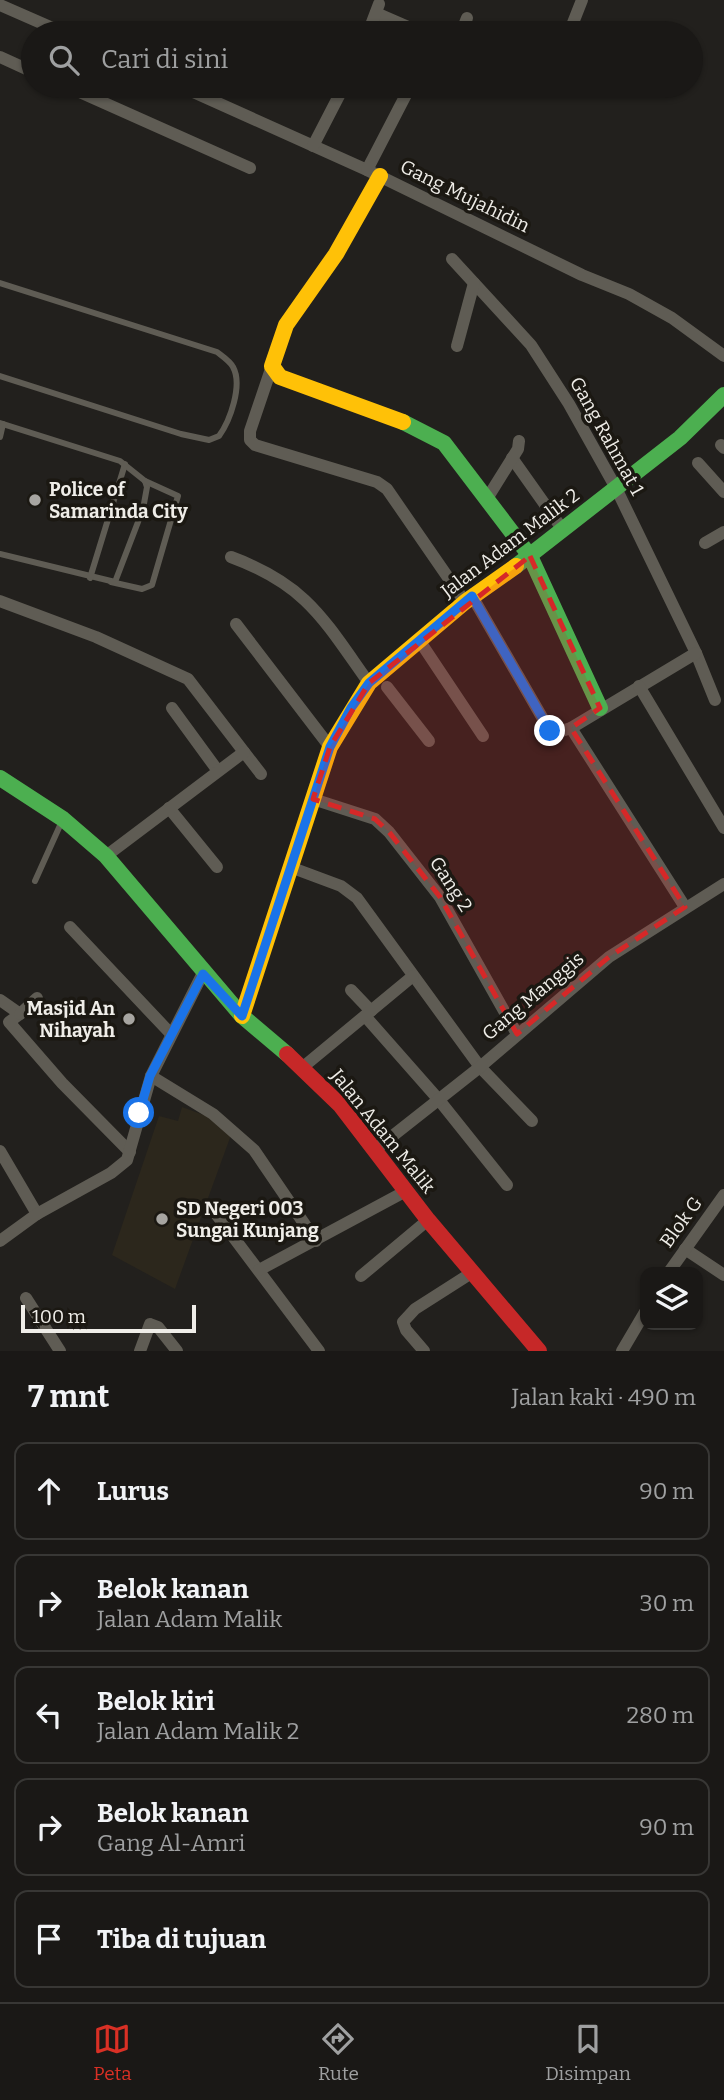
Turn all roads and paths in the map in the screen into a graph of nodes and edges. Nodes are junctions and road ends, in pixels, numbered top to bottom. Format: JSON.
{"nodes":[{"id":1,"x":582,"y":0,"type":"edge"},
{"id":2,"x":0,"y":5,"type":"edge"},
{"id":3,"x":467,"y":18,"type":"dead end"},
{"id":4,"x":37,"y":21,"type":"edge"},
{"id":5,"x":372,"y":21,"type":"edge"},
{"id":6,"x":400,"y":21,"type":"edge"},
{"id":7,"x":466,"y":21,"type":"edge"},
{"id":8,"x":574,"y":21,"type":"edge"},
{"id":9,"x":0,"y":57,"type":"edge"},
{"id":10,"x":21,"y":67,"type":"edge"},
{"id":11,"x":95,"y":98,"type":"edge"},
{"id":12,"x":207,"y":98,"type":"edge"},
{"id":13,"x":338,"y":98,"type":"edge"},
{"id":14,"x":405,"y":98,"type":"edge"},
{"id":15,"x":313,"y":146,"type":"junction"},
{"id":16,"x":250,"y":168,"type":"dead end"},
{"id":17,"x":374,"y":173,"type":"junction"},
{"id":18,"x":452,"y":259,"type":"dead end"},
{"id":19,"x":0,"y":283,"type":"edge"},
{"id":20,"x":474,"y":283,"type":"junction"},
{"id":21,"x":457,"y":346,"type":"dead end"},
{"id":22,"x":724,"y":356,"type":"edge"},
{"id":23,"x":272,"y":366,"type":"junction"},
{"id":24,"x":0,"y":376,"type":"edge"},
{"id":25,"x":724,"y":395,"type":"edge"},
{"id":26,"x":2,"y":424,"type":"edge"},
{"id":27,"x":0,"y":437,"type":"edge"},
{"id":28,"x":519,"y":441,"type":"dead end"},
{"id":29,"x":512,"y":458,"type":"junction"},
{"id":30,"x":698,"y":463,"type":"dead end"},
{"id":31,"x":125,"y":464,"type":"junction"},
{"id":32,"x":145,"y":481,"type":"junction"},
{"id":33,"x":616,"y":488,"type":"junction"},
{"id":34,"x":724,"y":492,"type":"edge"},
{"id":35,"x":488,"y":497,"type":"junction"},
{"id":36,"x":563,"y":530,"type":"junction"},
{"id":37,"x":724,"y":532,"type":"edge"},
{"id":38,"x":705,"y":543,"type":"dead end"},
{"id":39,"x":0,"y":554,"type":"edge"},
{"id":40,"x":530,"y":556,"type":"junction"},
{"id":41,"x":231,"y":557,"type":"dead end"},
{"id":42,"x":90,"y":578,"type":"junction"},
{"id":43,"x":109,"y":582,"type":"junction"},
{"id":44,"x":469,"y":599,"type":"junction"},
{"id":45,"x":0,"y":601,"type":"edge"},
{"id":46,"x":236,"y":624,"type":"dead end"},
{"id":47,"x":419,"y":640,"type":"junction"},
{"id":48,"x":696,"y":653,"type":"junction"},
{"id":49,"x":379,"y":682,"type":"junction"},
{"id":50,"x":639,"y":686,"type":"junction"},
{"id":51,"x":715,"y":700,"type":"dead end"},
{"id":52,"x":600,"y":708,"type":"junction"},
{"id":53,"x":172,"y":709,"type":"dead end"},
{"id":54,"x":571,"y":727,"type":"junction"},
{"id":55,"x":483,"y":736,"type":"dead end"},
{"id":56,"x":429,"y":741,"type":"dead end"},
{"id":57,"x":330,"y":747,"type":"junction"},
{"id":58,"x":244,"y":752,"type":"junction"},
{"id":59,"x":218,"y":771,"type":"junction"},
{"id":60,"x":261,"y":774,"type":"dead end"},
{"id":61,"x":0,"y":778,"type":"edge"},
{"id":62,"x":313,"y":799,"type":"junction"},
{"id":63,"x":169,"y":808,"type":"junction"},
{"id":64,"x":63,"y":819,"type":"junction"},
{"id":65,"x":724,"y":828,"type":"edge"},
{"id":66,"x":106,"y":856,"type":"junction"},
{"id":67,"x":290,"y":866,"type":"junction"},
{"id":68,"x":217,"y":867,"type":"dead end"},
{"id":69,"x":35,"y":881,"type":"dead end"},
{"id":70,"x":724,"y":884,"type":"edge"},
{"id":71,"x":685,"y":907,"type":"junction"},
{"id":72,"x":70,"y":927,"type":"dead end"},
{"id":73,"x":203,"y":974,"type":"junction"},
{"id":74,"x":413,"y":976,"type":"junction"},
{"id":75,"x":351,"y":989,"type":"dead end"},
{"id":76,"x":37,"y":998,"type":"dead end"},
{"id":77,"x":0,"y":1000,"type":"edge"},
{"id":78,"x":20,"y":1014,"type":"junction"},
{"id":79,"x":368,"y":1014,"type":"junction"},
{"id":80,"x":242,"y":1016,"type":"junction"},
{"id":81,"x":4,"y":1026,"type":"edge"},
{"id":82,"x":171,"y":1034,"type":"junction"},
{"id":83,"x":517,"y":1034,"type":"junction"},
{"id":84,"x":303,"y":1067,"type":"junction"},
{"id":85,"x":480,"y":1067,"type":"junction"},
{"id":86,"x":150,"y":1076,"type":"junction"},
{"id":87,"x":439,"y":1100,"type":"junction"},
{"id":88,"x":531,"y":1121,"type":"dead end"},
{"id":89,"x":376,"y":1149,"type":"junction"},
{"id":90,"x":0,"y":1151,"type":"edge"},
{"id":91,"x":130,"y":1152,"type":"junction"},
{"id":92,"x":507,"y":1185,"type":"dead end"},
{"id":93,"x":406,"y":1191,"type":"junction"},
{"id":94,"x":724,"y":1195,"type":"edge"},
{"id":95,"x":37,"y":1214,"type":"junction"},
{"id":96,"x":216,"y":1214,"type":"dead end"},
{"id":97,"x":428,"y":1220,"type":"junction"},
{"id":98,"x":0,"y":1241,"type":"edge"},
{"id":99,"x":316,"y":1241,"type":"junction"},
{"id":100,"x":685,"y":1249,"type":"junction"},
{"id":101,"x":672,"y":1267,"type":"edge"},
{"id":102,"x":260,"y":1270,"type":"junction"},
{"id":103,"x":473,"y":1272,"type":"junction"},
{"id":104,"x":724,"y":1275,"type":"edge"},
{"id":105,"x":361,"y":1276,"type":"dead end"},
{"id":106,"x":26,"y":1298,"type":"dead end"},
{"id":107,"x":640,"y":1320,"type":"edge"},
{"id":108,"x":60,"y":1351,"type":"edge"},
{"id":109,"x":140,"y":1351,"type":"edge"},
{"id":110,"x":177,"y":1351,"type":"edge"},
{"id":111,"x":319,"y":1351,"type":"edge"},
{"id":112,"x":424,"y":1351,"type":"edge"},
{"id":113,"x":539,"y":1351,"type":"edge"},
{"id":114,"x":622,"y":1351,"type":"edge"}],
"edges":[{"from":1,"to":8,"type":"street"},
{"from":2,"to":4,"type":"street"},
{"from":3,"to":7,"type":"street"},
{"from":5,"to":6,"type":"street"},
{"from":9,"to":10,"type":"street"},
{"from":11,"to":16,"type":"street"},
{"from":12,"to":15,"type":"street","name":"Gang Mujahidin"},
{"from":13,"to":15,"type":"street"},
{"from":14,"to":17,"type":"street"},
{"from":15,"to":17,"type":"street","name":"Gang Mujahidin"},
{"from":17,"to":22,"type":"street","name":"Gang Mujahidin"},
{"from":17,"to":23,"type":"street"},
{"from":18,"to":20,"type":"street","name":"Gang Rahmat 1"},
{"from":19,"to":24,"type":"lane"},
{"from":20,"to":21,"type":"street"},
{"from":20,"to":33,"type":"street","name":"Gang Rahmat 1"},
{"from":23,"to":35,"type":"street"},
{"from":23,"to":44,"type":"street"},
{"from":25,"to":33,"type":"street","name":"Jalan Adam Malik 2"},
{"from":26,"to":27,"type":"lane"},
{"from":26,"to":31,"type":"lane"},
{"from":28,"to":29,"type":"street"},
{"from":29,"to":35,"type":"street"},
{"from":29,"to":36,"type":"street"},
{"from":30,"to":34,"type":"street"},
{"from":31,"to":32,"type":"lane"},
{"from":31,"to":42,"type":"lane"},
{"from":32,"to":43,"type":"lane"},
{"from":32,"to":43,"type":"lane"},
{"from":33,"to":36,"type":"street","name":"Jalan Adam Malik 2"},
{"from":33,"to":48,"type":"street","name":"Gang Rahmat 1"},
{"from":35,"to":40,"type":"street"},
{"from":36,"to":40,"type":"street","name":"Jalan Adam Malik 2"},
{"from":37,"to":38,"type":"street"},
{"from":39,"to":42,"type":"lane"},
{"from":40,"to":44,"type":"street","name":"Jalan Adam Malik 2"},
{"from":40,"to":52,"type":"street"},
{"from":41,"to":49,"type":"street"},
{"from":42,"to":43,"type":"lane"},
{"from":44,"to":47,"type":"street","name":"Jalan Adam Malik 2"},
{"from":44,"to":54,"type":"street"},
{"from":45,"to":58,"type":"street"},
{"from":46,"to":57,"type":"street"},
{"from":47,"to":49,"type":"street","name":"Jalan Adam Malik 2"},
{"from":47,"to":55,"type":"street"},
{"from":48,"to":50,"type":"street"},
{"from":48,"to":51,"type":"street","name":"Gang Rahmat 1"},
{"from":49,"to":56,"type":"street"},
{"from":49,"to":57,"type":"street","name":"Jalan Adam Malik 2"},
{"from":50,"to":52,"type":"street"},
{"from":50,"to":65,"type":"street"},
{"from":52,"to":54,"type":"street"},
{"from":53,"to":59,"type":"street"},
{"from":54,"to":71,"type":"street"},
{"from":57,"to":62,"type":"street","name":"Jalan Adam Malik 2"},
{"from":58,"to":59,"type":"street"},
{"from":58,"to":60,"type":"street"},
{"from":59,"to":63,"type":"street"},
{"from":61,"to":64,"type":"street","name":"Jalan Adam Malik"},
{"from":62,"to":67,"type":"street","name":"Jalan Adam Malik 2"},
{"from":62,"to":83,"type":"street","name":"Gang 2"},
{"from":63,"to":66,"type":"street"},
{"from":63,"to":68,"type":"street"},
{"from":64,"to":66,"type":"street","name":"Jalan Adam Malik"},
{"from":64,"to":69,"type":"lane"},
{"from":66,"to":73,"type":"street","name":"Jalan Adam Malik"},
{"from":67,"to":74,"type":"street"},
{"from":67,"to":80,"type":"street","name":"Jalan Adam Malik 2"},
{"from":70,"to":71,"type":"street","name":"Gang Manggis"},
{"from":71,"to":83,"type":"street","name":"Gang Manggis"},
{"from":72,"to":82,"type":"street"},
{"from":73,"to":80,"type":"street","name":"Jalan Adam Malik"},
{"from":73,"to":82,"type":"street"},
{"from":74,"to":79,"type":"street"},
{"from":74,"to":85,"type":"street"},
{"from":75,"to":79,"type":"street"},
{"from":76,"to":78,"type":"street"},
{"from":77,"to":78,"type":"street"},
{"from":78,"to":81,"type":"street"},
{"from":79,"to":84,"type":"street"},
{"from":79,"to":87,"type":"street"},
{"from":80,"to":84,"type":"street","name":"Jalan Adam Malik"},
{"from":81,"to":91,"type":"street"},
{"from":82,"to":86,"type":"street"},
{"from":83,"to":85,"type":"street","name":"Gang Manggis"},
{"from":84,"to":89,"type":"street","name":"Jalan Adam Malik"},
{"from":85,"to":87,"type":"street","name":"Gang Manggis"},
{"from":85,"to":88,"type":"street"},
{"from":86,"to":91,"type":"street"},
{"from":86,"to":99,"type":"street"},
{"from":87,"to":89,"type":"street","name":"Gang Manggis"},
{"from":87,"to":92,"type":"street"},
{"from":89,"to":93,"type":"street","name":"Jalan Adam Malik"},
{"from":90,"to":95,"type":"street"},
{"from":91,"to":95,"type":"street"},
{"from":93,"to":97,"type":"street","name":"Jalan Adam Malik"},
{"from":93,"to":99,"type":"street"},
{"from":94,"to":100,"type":"street","name":"Blok G"},
{"from":95,"to":98,"type":"street"},
{"from":96,"to":102,"type":"street"},
{"from":97,"to":103,"type":"street","name":"Jalan Adam Malik"},
{"from":97,"to":105,"type":"street"},
{"from":99,"to":102,"type":"street"},
{"from":100,"to":101,"type":"street","name":"Blok G"},
{"from":100,"to":104,"type":"street"},
{"from":102,"to":111,"type":"street"},
{"from":103,"to":112,"type":"street"},
{"from":103,"to":113,"type":"street","name":"Jalan Adam Malik"},
{"from":106,"to":108,"type":"street"},
{"from":107,"to":114,"type":"street"},
{"from":109,"to":110,"type":"street"}]}
